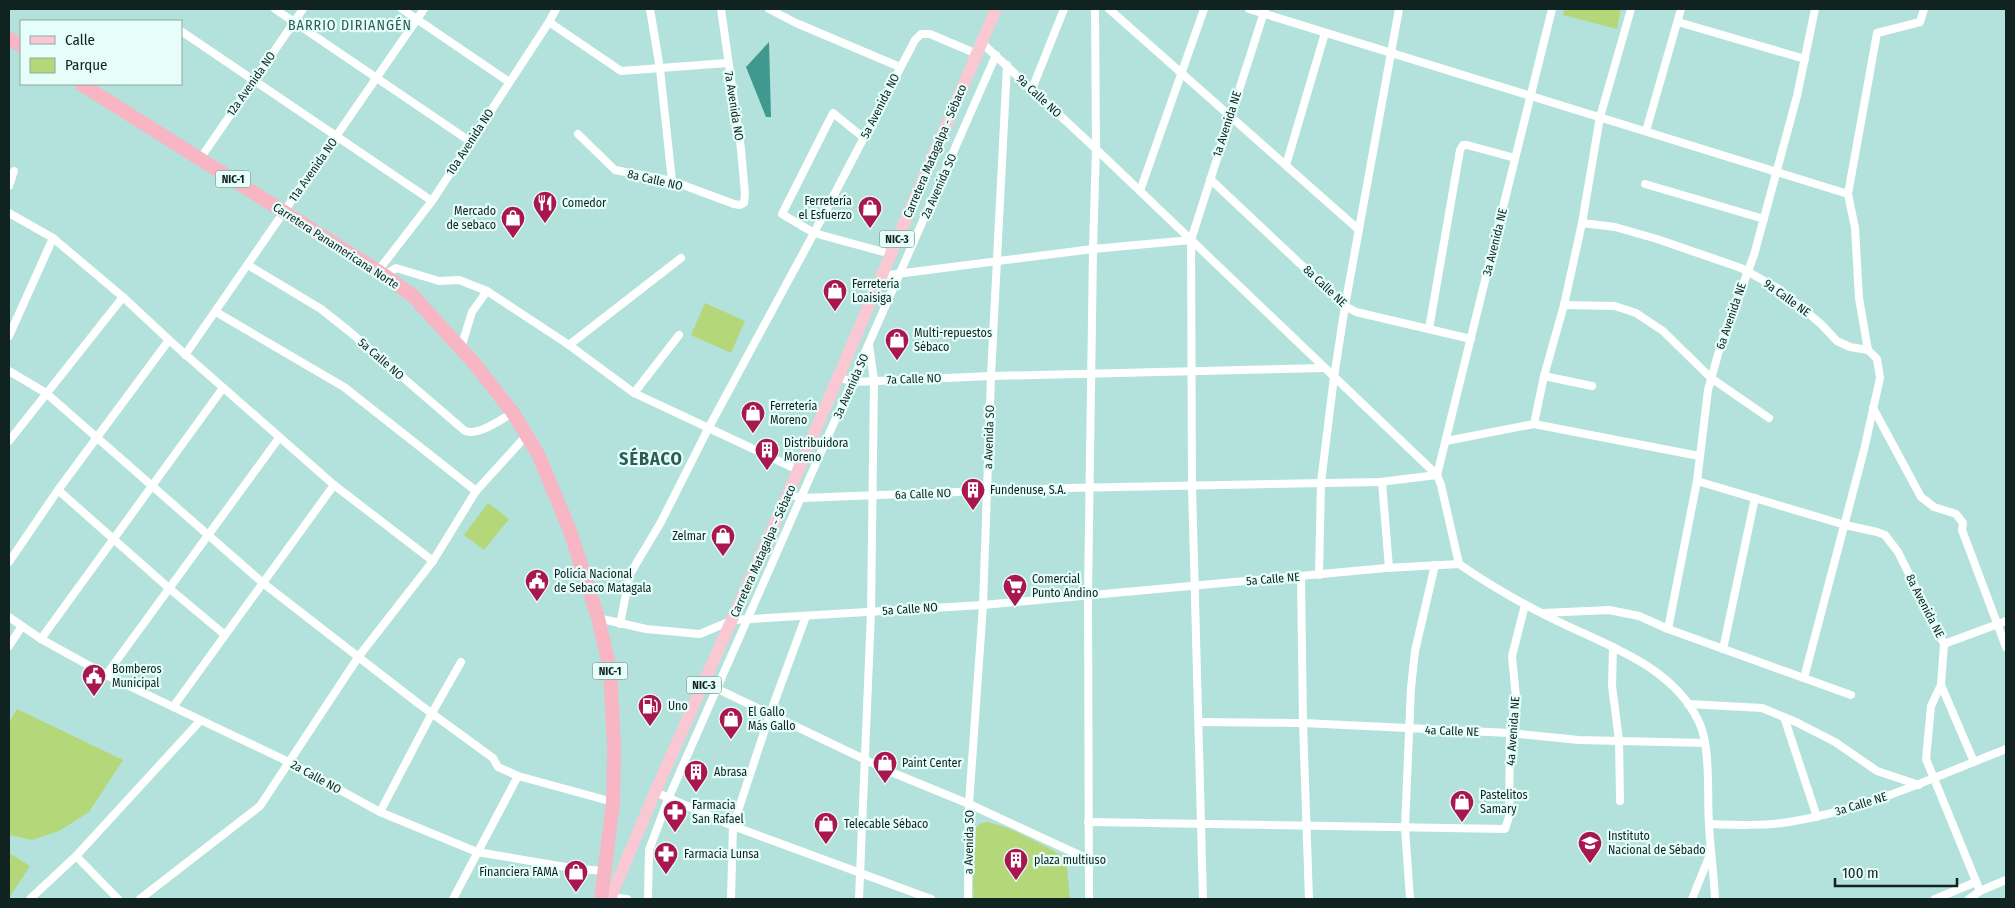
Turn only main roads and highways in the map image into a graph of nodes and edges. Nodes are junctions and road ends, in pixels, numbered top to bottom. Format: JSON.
{"nodes":[{"id":1,"x":996,"y":9,"type":"edge"},
{"id":2,"x":9,"y":38,"type":"edge"},
{"id":3,"x":20,"y":45,"type":"edge"},
{"id":4,"x":83,"y":85,"type":"edge"},
{"id":5,"x":607,"y":899,"type":"edge"}],
"edges":[{"from":1,"to":5,"type":"main road","name":"Carretera Matagalpa - Sébaco","number":"NIC-3"},
{"from":2,"to":3,"type":"highway"},
{"from":4,"to":5,"type":"highway","name":"Carretera Panamericana Norte","number":"NIC-1"}]}
